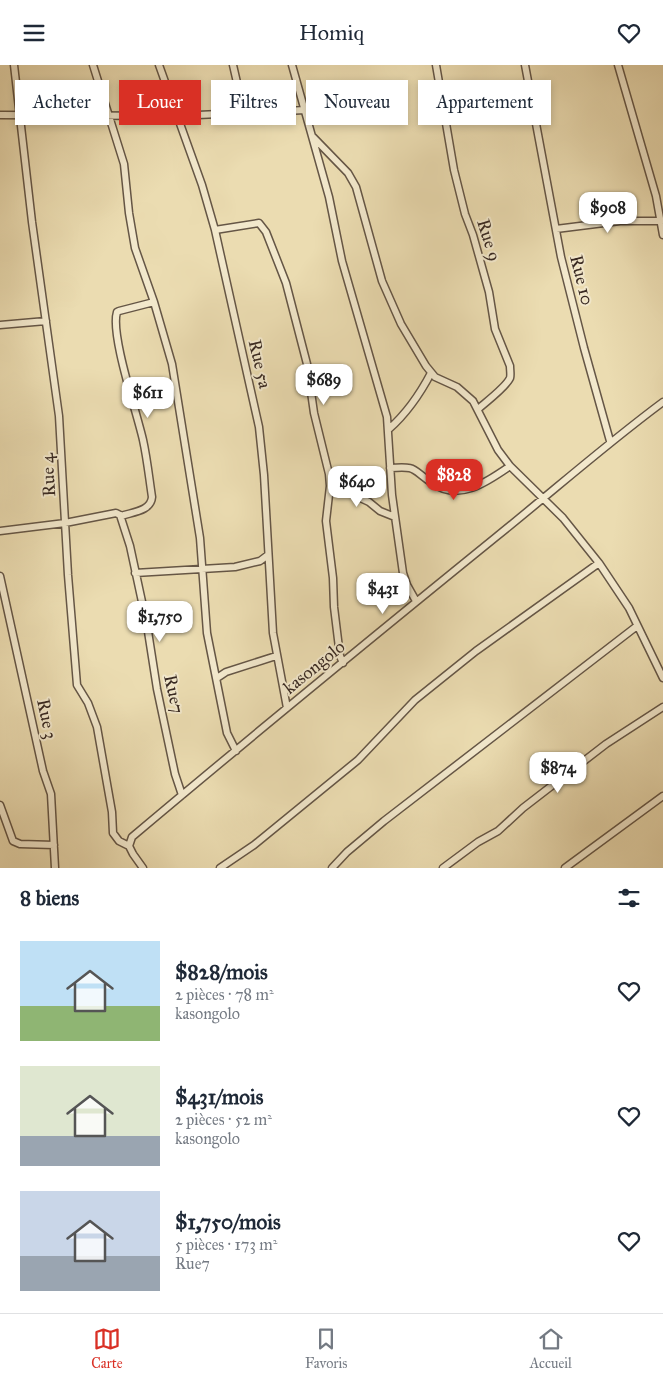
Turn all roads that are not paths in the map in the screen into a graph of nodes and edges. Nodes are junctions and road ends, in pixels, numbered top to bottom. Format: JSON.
{"nodes":[{"id":1,"x":14,"y":65,"type":"edge"},
{"id":2,"x":93,"y":65,"type":"edge"},
{"id":3,"x":159,"y":65,"type":"edge"},
{"id":4,"x":233,"y":65,"type":"edge"},
{"id":5,"x":292,"y":65,"type":"edge"},
{"id":6,"x":436,"y":65,"type":"edge"},
{"id":7,"x":525,"y":65,"type":"edge"},
{"id":8,"x":618,"y":65,"type":"edge"},
{"id":9,"x":16,"y":80,"type":"edge"},
{"id":10,"x":97,"y":80,"type":"edge"},
{"id":11,"x":164,"y":80,"type":"edge"},
{"id":12,"x":236,"y":80,"type":"edge"},
{"id":13,"x":296,"y":110,"type":"edge"},
{"id":14,"x":305,"y":110,"type":"junction"},
{"id":15,"x":0,"y":115,"type":"edge"},
{"id":16,"x":15,"y":115,"type":"edge"},
{"id":17,"x":109,"y":120,"type":"edge"},
{"id":18,"x":21,"y":125,"type":"edge"},
{"id":19,"x":180,"y":125,"type":"edge"},
{"id":20,"x":313,"y":137,"type":"junction"},
{"id":21,"x":661,"y":221,"type":"junction"},
{"id":22,"x":556,"y":229,"type":"junction"},
{"id":23,"x":214,"y":230,"type":"junction"},
{"id":24,"x":663,"y":235,"type":"edge"},
{"id":25,"x":154,"y":301,"type":"junction"},
{"id":26,"x":46,"y":321,"type":"junction"},
{"id":27,"x":0,"y":325,"type":"edge"},
{"id":28,"x":431,"y":373,"type":"junction"},
{"id":29,"x":663,"y":402,"type":"edge"},
{"id":30,"x":478,"y":409,"type":"junction"},
{"id":31,"x":389,"y":429,"type":"junction"},
{"id":32,"x":610,"y":441,"type":"junction"},
{"id":33,"x":510,"y":466,"type":"junction"},
{"id":34,"x":390,"y":468,"type":"junction"},
{"id":35,"x":330,"y":481,"type":"junction"},
{"id":36,"x":543,"y":499,"type":"junction"},
{"id":37,"x":119,"y":514,"type":"junction"},
{"id":38,"x":395,"y":517,"type":"junction"},
{"id":39,"x":65,"y":523,"type":"junction"},
{"id":40,"x":0,"y":531,"type":"edge"},
{"id":41,"x":268,"y":555,"type":"junction"},
{"id":42,"x":599,"y":563,"type":"junction"},
{"id":43,"x":204,"y":569,"type":"junction"},
{"id":44,"x":135,"y":573,"type":"junction"},
{"id":45,"x":0,"y":576,"type":"edge"},
{"id":46,"x":416,"y":601,"type":"junction"},
{"id":47,"x":637,"y":626,"type":"junction"},
{"id":48,"x":276,"y":656,"type":"junction"},
{"id":49,"x":343,"y":663,"type":"junction"},
{"id":50,"x":217,"y":678,"type":"junction"},
{"id":51,"x":663,"y":678,"type":"edge"},
{"id":52,"x":663,"y":707,"type":"edge"},
{"id":53,"x":287,"y":708,"type":"junction"},
{"id":54,"x":236,"y":751,"type":"junction"},
{"id":55,"x":182,"y":795,"type":"junction"},
{"id":56,"x":663,"y":796,"type":"edge"},
{"id":57,"x":0,"y":805,"type":"edge"},
{"id":58,"x":54,"y":845,"type":"junction"},
{"id":59,"x":129,"y":846,"type":"junction"},
{"id":60,"x":55,"y":868,"type":"edge"},
{"id":61,"x":143,"y":868,"type":"edge"},
{"id":62,"x":220,"y":868,"type":"edge"},
{"id":63,"x":332,"y":868,"type":"edge"},
{"id":64,"x":443,"y":868,"type":"edge"},
{"id":65,"x":565,"y":868,"type":"edge"}],
"edges":[{"from":1,"to":9,"type":"street","name":"Rue 4"},
{"from":2,"to":10,"type":"street"},
{"from":3,"to":11,"type":"street","name":"Rue 5a"},
{"from":4,"to":12,"type":"street"},
{"from":5,"to":14,"type":"street"},
{"from":6,"to":30,"type":"street","name":"Rue 9"},
{"from":7,"to":22,"type":"street","name":"Rue 10"},
{"from":8,"to":21,"type":"street"},
{"from":13,"to":14,"type":"street"},
{"from":14,"to":20,"type":"street"},
{"from":15,"to":16,"type":"street"},
{"from":17,"to":25,"type":"street"},
{"from":18,"to":26,"type":"street","name":"Rue 4"},
{"from":19,"to":23,"type":"street","name":"Rue 5a"},
{"from":20,"to":28,"type":"street"},
{"from":20,"to":31,"type":"street"},
{"from":21,"to":22,"type":"street"},
{"from":21,"to":24,"type":"street"},
{"from":22,"to":32,"type":"street","name":"Rue 10"},
{"from":23,"to":35,"type":"street"},
{"from":23,"to":41,"type":"street","name":"Rue 5a"},
{"from":25,"to":37,"type":"street"},
{"from":25,"to":43,"type":"street"},
{"from":26,"to":27,"type":"street"},
{"from":26,"to":39,"type":"street","name":"Rue 4"},
{"from":28,"to":30,"type":"street"},
{"from":28,"to":31,"type":"street"},
{"from":29,"to":32,"type":"street","name":"kasongolo"},
{"from":30,"to":33,"type":"street"},
{"from":31,"to":34,"type":"street"},
{"from":32,"to":36,"type":"street","name":"kasongolo"},
{"from":33,"to":34,"type":"street"},
{"from":33,"to":36,"type":"street"},
{"from":34,"to":38,"type":"street"},
{"from":35,"to":38,"type":"street"},
{"from":35,"to":49,"type":"street"},
{"from":36,"to":42,"type":"street"},
{"from":36,"to":46,"type":"street","name":"kasongolo"},
{"from":37,"to":39,"type":"street"},
{"from":37,"to":44,"type":"street","name":"Rue7"},
{"from":38,"to":46,"type":"street"},
{"from":39,"to":40,"type":"street"},
{"from":39,"to":59,"type":"street","name":"Rue 4"},
{"from":41,"to":43,"type":"street"},
{"from":41,"to":48,"type":"street","name":"Rue 5a"},
{"from":42,"to":47,"type":"street"},
{"from":42,"to":62,"type":"street"},
{"from":43,"to":44,"type":"street"},
{"from":43,"to":50,"type":"street"},
{"from":44,"to":55,"type":"street","name":"Rue7"},
{"from":45,"to":58,"type":"street","name":"Rue 3"},
{"from":46,"to":49,"type":"street","name":"kasongolo"},
{"from":47,"to":51,"type":"street"},
{"from":47,"to":63,"type":"street"},
{"from":48,"to":50,"type":"street"},
{"from":48,"to":53,"type":"street","name":"Rue 5a"},
{"from":49,"to":53,"type":"street","name":"kasongolo"},
{"from":50,"to":54,"type":"street"},
{"from":52,"to":64,"type":"street"},
{"from":53,"to":54,"type":"street","name":"kasongolo"},
{"from":54,"to":55,"type":"street","name":"kasongolo"},
{"from":55,"to":59,"type":"street","name":"kasongolo"},
{"from":56,"to":65,"type":"street"},
{"from":57,"to":58,"type":"street"},
{"from":58,"to":60,"type":"street","name":"Rue 3"},
{"from":59,"to":61,"type":"street","name":"Rue 4"}]}
